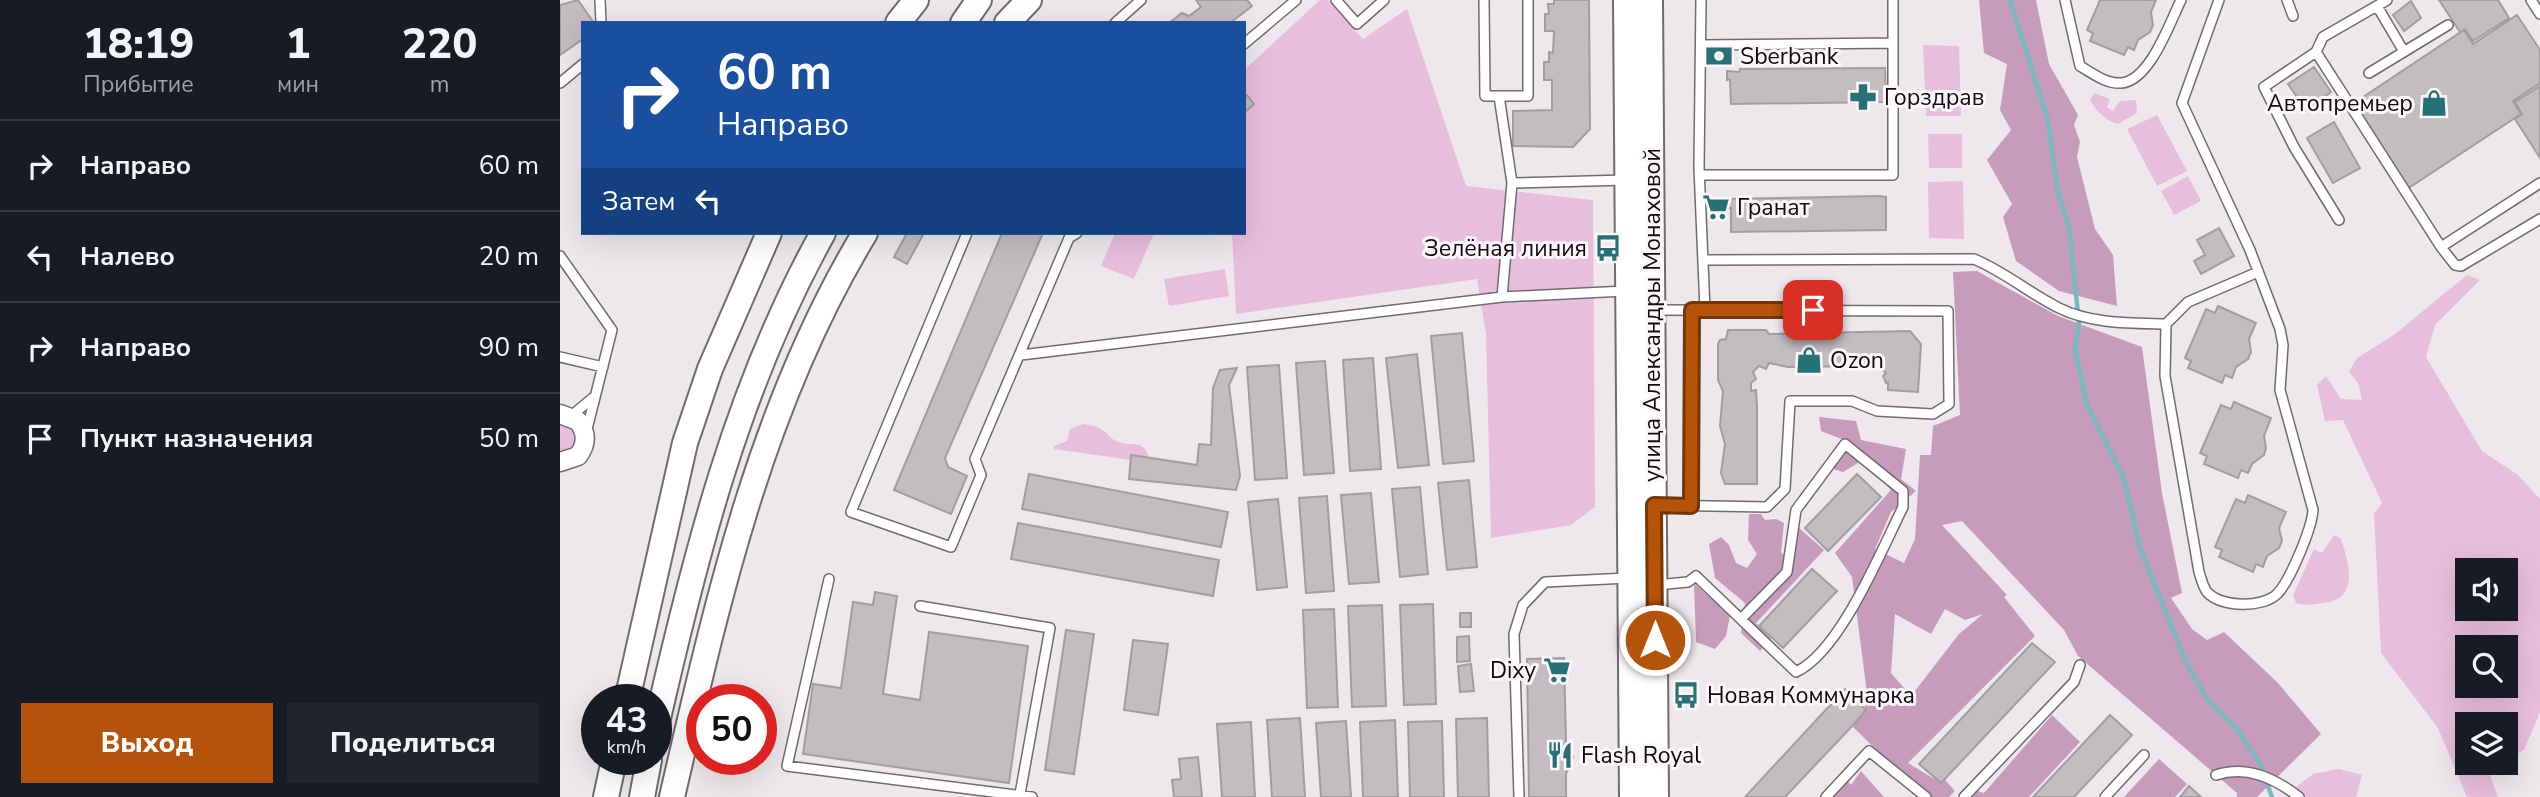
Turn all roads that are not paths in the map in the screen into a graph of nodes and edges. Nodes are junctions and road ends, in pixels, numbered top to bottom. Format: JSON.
{"nodes":[{"id":1,"x":600,"y":0,"type":"edge"},
{"id":2,"x":916,"y":0,"type":"edge"},
{"id":3,"x":979,"y":0,"type":"edge"},
{"id":4,"x":1020,"y":0,"type":"edge"},
{"id":5,"x":1029,"y":0,"type":"edge"},
{"id":6,"x":1140,"y":0,"type":"edge"},
{"id":7,"x":1296,"y":0,"type":"edge"},
{"id":8,"x":1336,"y":0,"type":"edge"},
{"id":9,"x":1384,"y":0,"type":"edge"},
{"id":10,"x":1484,"y":0,"type":"edge"},
{"id":11,"x":1528,"y":0,"type":"edge"},
{"id":12,"x":1626,"y":0,"type":"edge"},
{"id":13,"x":1650,"y":0,"type":"edge"},
{"id":14,"x":1701,"y":0,"type":"edge"},
{"id":15,"x":1893,"y":0,"type":"edge"},
{"id":16,"x":2065,"y":0,"type":"edge"},
{"id":17,"x":2181,"y":0,"type":"edge"},
{"id":18,"x":2219,"y":0,"type":"edge"},
{"id":19,"x":2287,"y":0,"type":"edge"},
{"id":20,"x":2387,"y":0,"type":"edge"},
{"id":21,"x":2531,"y":0,"type":"edge"},
{"id":22,"x":2377,"y":6,"type":"junction"},
{"id":23,"x":2540,"y":14,"type":"edge"},
{"id":24,"x":2294,"y":16,"type":"dead end"},
{"id":25,"x":601,"y":21,"type":"edge"},
{"id":26,"x":900,"y":21,"type":"edge"},
{"id":27,"x":964,"y":21,"type":"edge"},
{"id":28,"x":1006,"y":21,"type":"edge"},
{"id":29,"x":1007,"y":21,"type":"edge"},
{"id":30,"x":1117,"y":21,"type":"edge"},
{"id":31,"x":2448,"y":25,"type":"dead end"},
{"id":32,"x":1246,"y":42,"type":"edge"},
{"id":33,"x":1893,"y":43,"type":"junction"},
{"id":34,"x":1703,"y":45,"type":"junction"},
{"id":35,"x":2403,"y":50,"type":"junction"},
{"id":36,"x":2316,"y":52,"type":"junction"},
{"id":37,"x":581,"y":66,"type":"edge"},
{"id":38,"x":2369,"y":73,"type":"dead end"},
{"id":39,"x":560,"y":83,"type":"edge"},
{"id":40,"x":1499,"y":96,"type":"junction"},
{"id":41,"x":1701,"y":175,"type":"junction"},
{"id":42,"x":1639,"y":180,"type":"junction"},
{"id":43,"x":1512,"y":183,"type":"junction"},
{"id":44,"x":2540,"y":184,"type":"edge"},
{"id":45,"x":2540,"y":219,"type":"edge"},
{"id":46,"x":2339,"y":220,"type":"dead end"},
{"id":47,"x":768,"y":235,"type":"edge"},
{"id":48,"x":822,"y":235,"type":"edge"},
{"id":49,"x":864,"y":235,"type":"edge"},
{"id":50,"x":966,"y":235,"type":"edge"},
{"id":51,"x":1074,"y":235,"type":"edge"},
{"id":52,"x":2441,"y":247,"type":"junction"},
{"id":53,"x":560,"y":256,"type":"edge"},
{"id":54,"x":1704,"y":260,"type":"junction"},
{"id":55,"x":2258,"y":272,"type":"junction"},
{"id":56,"x":1628,"y":292,"type":"junction"},
{"id":57,"x":1502,"y":297,"type":"junction"},
{"id":58,"x":1652,"y":310,"type":"junction"},
{"id":59,"x":1692,"y":310,"type":"junction"},
{"id":60,"x":1705,"y":310,"type":"junction"},
{"id":61,"x":2166,"y":324,"type":"junction"},
{"id":62,"x":1021,"y":355,"type":"junction"},
{"id":63,"x":560,"y":357,"type":"edge"},
{"id":64,"x":603,"y":367,"type":"junction"},
{"id":65,"x":596,"y":394,"type":"junction"},
{"id":66,"x":566,"y":415,"type":"edge"},
{"id":67,"x":585,"y":434,"type":"junction"},
{"id":68,"x":560,"y":463,"type":"edge"},
{"id":69,"x":1654,"y":505,"type":"junction"},
{"id":70,"x":1691,"y":506,"type":"junction"},
{"id":71,"x":1630,"y":578,"type":"junction"},
{"id":72,"x":830,"y":579,"type":"dead end"},
{"id":73,"x":1654,"y":585,"type":"junction"},
{"id":74,"x":920,"y":606,"type":"dead end"},
{"id":75,"x":1741,"y":619,"type":"junction"},
{"id":76,"x":2080,"y":665,"type":"dead end"},
{"id":77,"x":631,"y":684,"type":"edge"},
{"id":78,"x":666,"y":684,"type":"edge"},
{"id":79,"x":2144,"y":755,"type":"dead end"},
{"id":80,"x":611,"y":775,"type":"edge"},
{"id":81,"x":646,"y":775,"type":"edge"},
{"id":82,"x":2216,"y":775,"type":"dead end"},
{"id":83,"x":1020,"y":794,"type":"junction"},
{"id":84,"x":606,"y":797,"type":"edge"},
{"id":85,"x":642,"y":797,"type":"edge"},
{"id":86,"x":672,"y":797,"type":"edge"},
{"id":87,"x":1032,"y":797,"type":"edge"},
{"id":88,"x":1519,"y":797,"type":"edge"},
{"id":89,"x":1632,"y":797,"type":"edge"},
{"id":90,"x":1656,"y":797,"type":"edge"},
{"id":91,"x":1826,"y":797,"type":"edge"},
{"id":92,"x":1926,"y":797,"type":"edge"},
{"id":93,"x":1964,"y":797,"type":"edge"},
{"id":94,"x":2105,"y":797,"type":"edge"},
{"id":95,"x":2299,"y":797,"type":"edge"}],
"edges":[{"from":1,"to":25,"type":"lane"},
{"from":2,"to":26,"type":"main road"},
{"from":3,"to":27,"type":"main road"},
{"from":4,"to":28,"type":"main road"},
{"from":5,"to":29,"type":"main road"},
{"from":6,"to":30,"type":"lane"},
{"from":7,"to":32,"type":"lane"},
{"from":8,"to":9,"type":"lane"},
{"from":10,"to":40,"type":"lane"},
{"from":11,"to":40,"type":"lane"},
{"from":12,"to":42,"type":"main road","name":"улица Александры Монаховой"},
{"from":13,"to":42,"type":"main road","name":"улица Александры Монаховой"},
{"from":14,"to":34,"type":"lane"},
{"from":15,"to":33,"type":"lane"},
{"from":16,"to":17,"type":"lane"},
{"from":18,"to":55,"type":"lane"},
{"from":19,"to":24,"type":"lane"},
{"from":20,"to":22,"type":"lane"},
{"from":21,"to":23,"type":"lane"},
{"from":22,"to":35,"type":"lane"},
{"from":22,"to":36,"type":"lane"},
{"from":31,"to":35,"type":"lane"},
{"from":33,"to":34,"type":"lane"},
{"from":33,"to":41,"type":"lane"},
{"from":34,"to":41,"type":"lane"},
{"from":35,"to":38,"type":"lane"},
{"from":36,"to":46,"type":"lane"},
{"from":36,"to":52,"type":"lane"},
{"from":37,"to":39,"type":"lane"},
{"from":40,"to":43,"type":"lane"},
{"from":41,"to":54,"type":"lane"},
{"from":42,"to":43,"type":"lane"},
{"from":42,"to":56,"type":"main road","name":"улица Александры Монаховой"},
{"from":42,"to":58,"type":"main road","name":"улица Александры Монаховой"},
{"from":43,"to":57,"type":"lane"},
{"from":44,"to":52,"type":"lane"},
{"from":45,"to":52,"type":"lane"},
{"from":47,"to":77,"type":"main road"},
{"from":48,"to":78,"type":"main road"},
{"from":49,"to":86,"type":"main road"},
{"from":50,"to":62,"type":"lane"},
{"from":51,"to":62,"type":"lane"},
{"from":53,"to":64,"type":"lane"},
{"from":54,"to":60,"type":"lane"},
{"from":54,"to":61,"type":"lane"},
{"from":55,"to":61,"type":"lane"},
{"from":55,"to":61,"type":"lane"},
{"from":56,"to":57,"type":"lane"},
{"from":56,"to":71,"type":"main road","name":"улица Александры Монаховой"},
{"from":57,"to":62,"type":"lane"},
{"from":58,"to":59,"type":"lane"},
{"from":58,"to":69,"type":"main road","name":"улица Александры Монаховой"},
{"from":59,"to":60,"type":"lane"},
{"from":59,"to":70,"type":"lane"},
{"from":60,"to":70,"type":"lane"},
{"from":63,"to":64,"type":"lane"},
{"from":64,"to":65,"type":"lane"},
{"from":65,"to":66,"type":"lane"},
{"from":65,"to":67,"type":"lane"},
{"from":66,"to":67,"type":"street"},
{"from":67,"to":68,"type":"street"},
{"from":69,"to":70,"type":"lane"},
{"from":69,"to":73,"type":"main road","name":"улица Александры Монаховой"},
{"from":71,"to":88,"type":"lane"},
{"from":71,"to":89,"type":"main road","name":"улица Александры Монаховой"},
{"from":72,"to":83,"type":"lane"},
{"from":73,"to":75,"type":"lane"},
{"from":73,"to":90,"type":"main road","name":"улица Александры Монаховой"},
{"from":74,"to":83,"type":"lane"},
{"from":75,"to":75,"type":"lane"},
{"from":76,"to":93,"type":"lane"},
{"from":79,"to":94,"type":"lane"},
{"from":80,"to":84,"type":"main road"},
{"from":81,"to":85,"type":"main road"},
{"from":82,"to":95,"type":"lane"},
{"from":83,"to":87,"type":"lane"},
{"from":91,"to":92,"type":"lane"}]}
